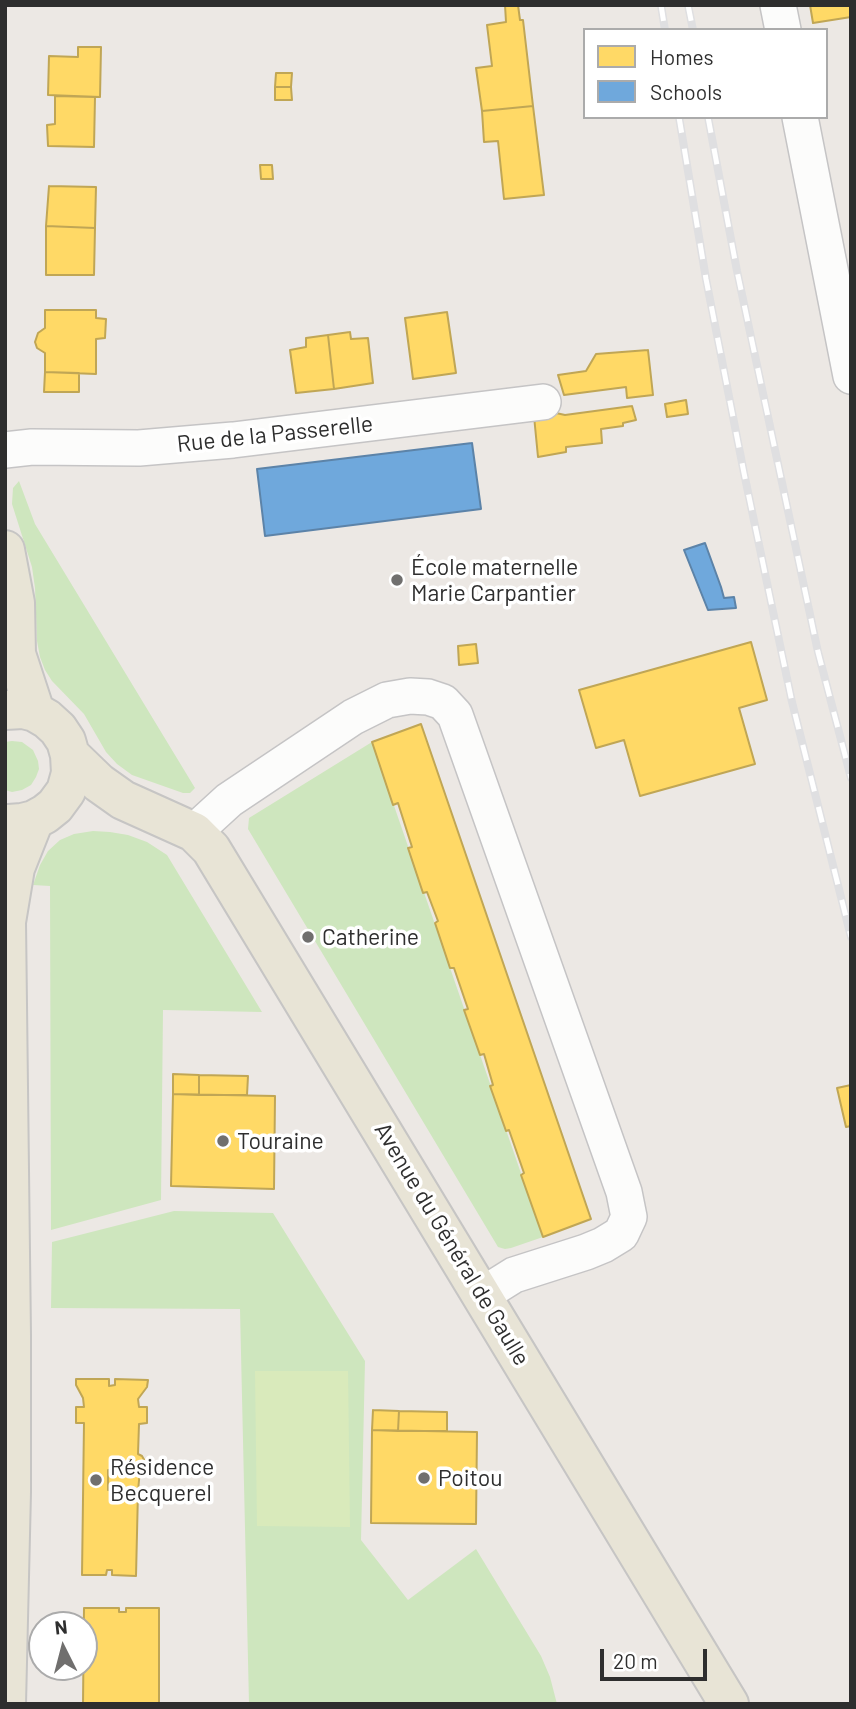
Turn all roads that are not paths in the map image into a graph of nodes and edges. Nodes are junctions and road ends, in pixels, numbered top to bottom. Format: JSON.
{"nodes":[{"id":1,"x":778,"y":5,"type":"edge"},
{"id":2,"x":783,"y":28,"type":"edge"},
{"id":3,"x":800,"y":119,"type":"edge"},
{"id":4,"x":851,"y":376,"type":"edge"},
{"id":5,"x":543,"y":402,"type":"dead end"},
{"id":6,"x":5,"y":450,"type":"edge"},
{"id":7,"x":5,"y":550,"type":"edge"},
{"id":8,"x":20,"y":711,"type":"edge"},
{"id":9,"x":70,"y":755,"type":"junction"},
{"id":10,"x":148,"y":811,"type":"junction"},
{"id":11,"x":31,"y":816,"type":"edge"},
{"id":12,"x":194,"y":832,"type":"junction"},
{"id":13,"x":482,"y":1295,"type":"junction"},
{"id":14,"x":6,"y":1704,"type":"edge"},
{"id":15,"x":729,"y":1704,"type":"edge"}],
"edges":[{"from":1,"to":2,"type":"street"},
{"from":3,"to":4,"type":"street"},
{"from":5,"to":6,"type":"street","name":"Rue de la Passerelle"},
{"from":7,"to":8,"type":"main road"},
{"from":8,"to":9,"type":"main road","name":"Avenue du Général de Gaulle"},
{"from":9,"to":10,"type":"main road","name":"Avenue du Général de Gaulle"},
{"from":9,"to":11,"type":"main road"},
{"from":10,"to":11,"type":"main road","name":"Avenue du Général de Gaulle"},
{"from":10,"to":12,"type":"main road","name":"Avenue du Général de Gaulle"},
{"from":11,"to":14,"type":"main road"},
{"from":12,"to":13,"type":"main road","name":"Avenue du Général de Gaulle"},
{"from":12,"to":13,"type":"street"},
{"from":13,"to":15,"type":"main road","name":"Avenue du Général de Gaulle"}]}
